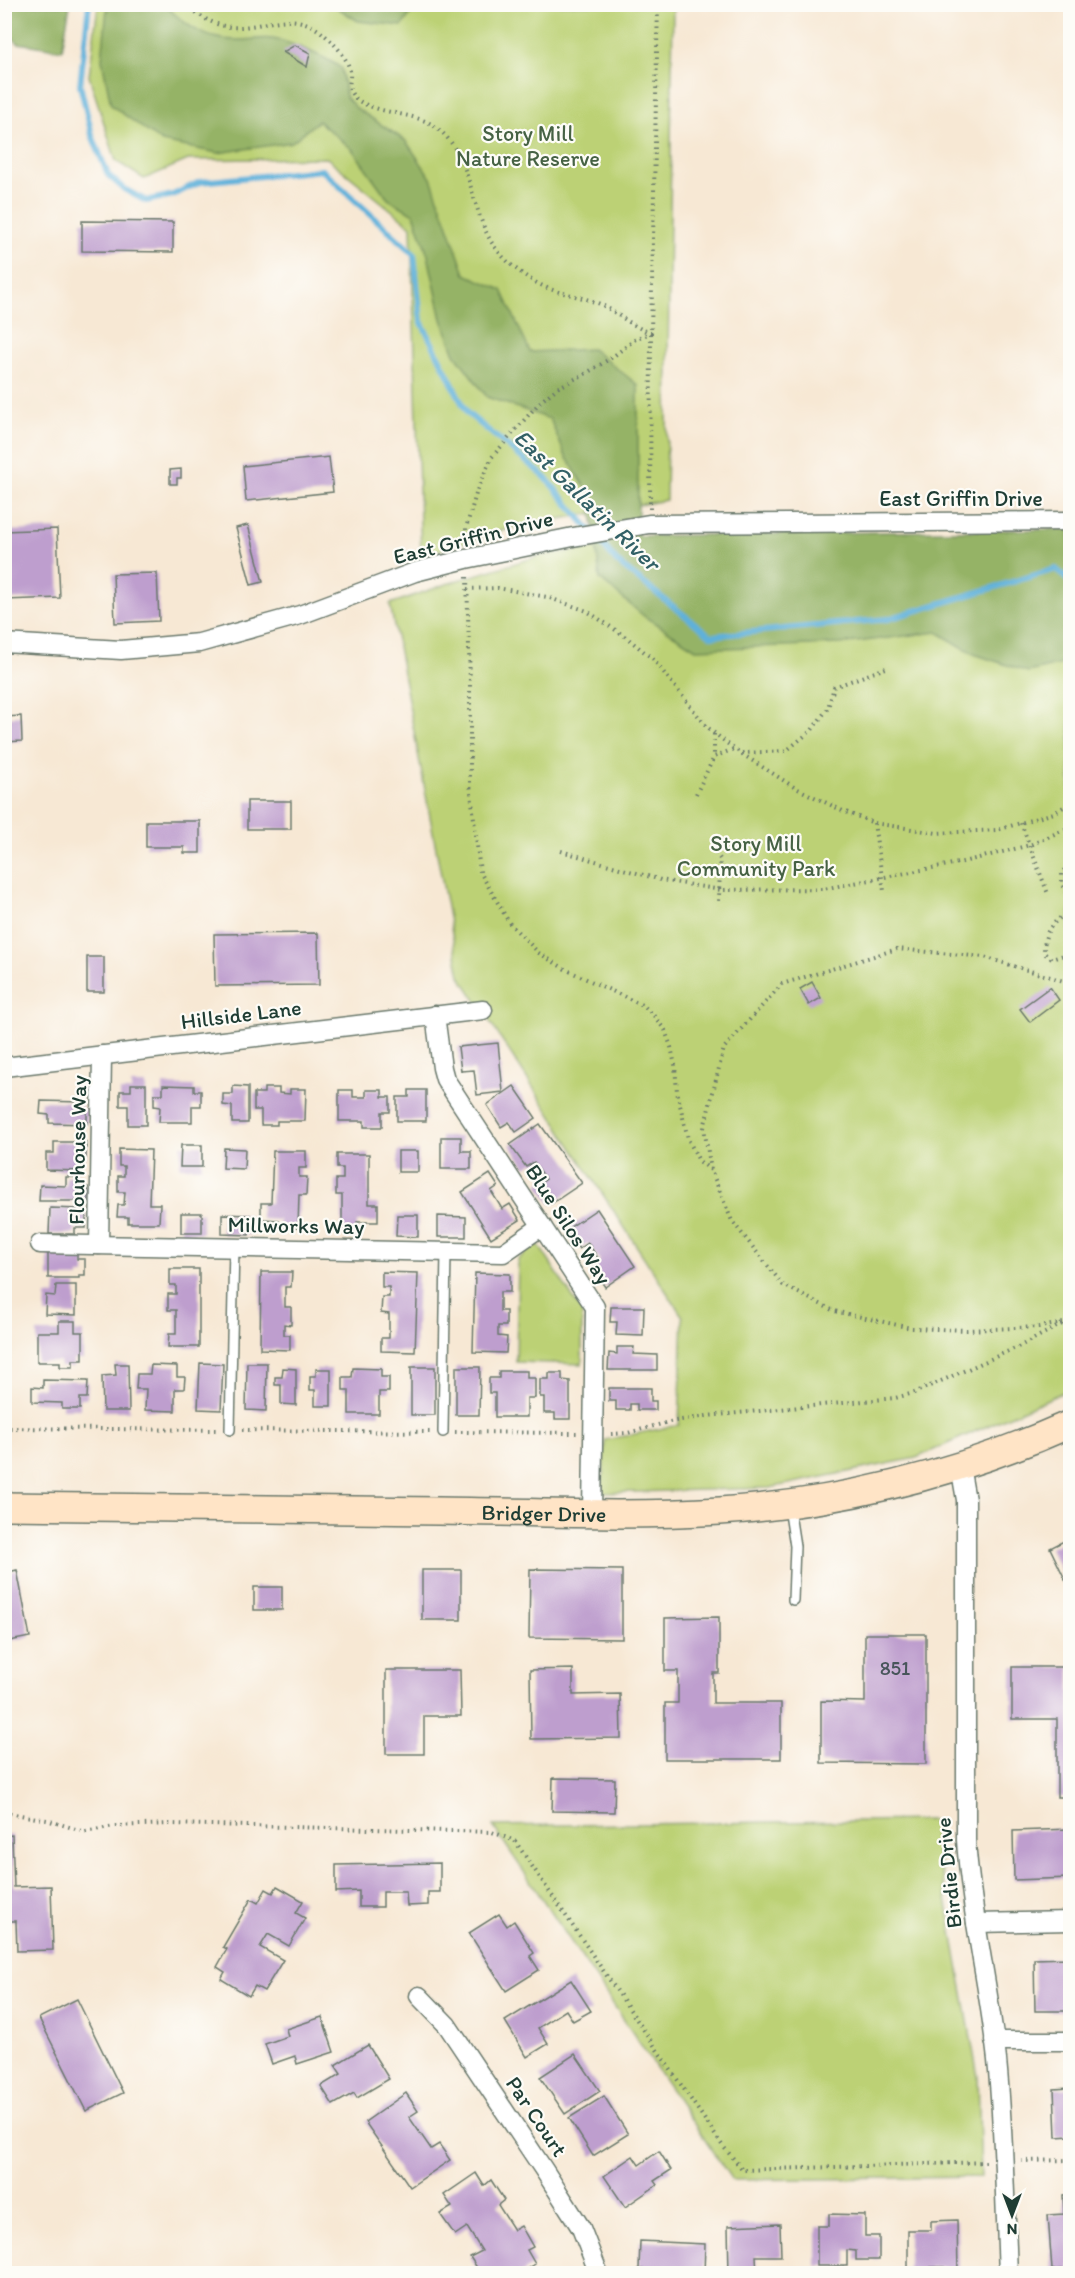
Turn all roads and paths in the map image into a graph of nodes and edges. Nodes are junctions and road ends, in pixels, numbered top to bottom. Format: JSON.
{"nodes":[{"id":1,"x":187,"y":4,"type":"edge"},
{"id":2,"x":658,"y":4,"type":"edge"},
{"id":3,"x":651,"y":333,"type":"junction"},
{"id":4,"x":1071,"y":521,"type":"edge"},
{"id":5,"x":650,"y":524,"type":"junction"},
{"id":6,"x":466,"y":559,"type":"junction"},
{"id":7,"x":467,"y":590,"type":"junction"},
{"id":8,"x":4,"y":643,"type":"edge"},
{"id":9,"x":886,"y":668,"type":"dead end"},
{"id":10,"x":714,"y":733,"type":"junction"},
{"id":11,"x":734,"y":749,"type":"junction"},
{"id":12,"x":741,"y":753,"type":"junction"},
{"id":13,"x":714,"y":757,"type":"junction"},
{"id":14,"x":696,"y":794,"type":"dead end"},
{"id":15,"x":1071,"y":803,"type":"edge"},
{"id":16,"x":874,"y":823,"type":"junction"},
{"id":17,"x":1021,"y":823,"type":"junction"},
{"id":18,"x":1071,"y":827,"type":"edge"},
{"id":19,"x":1030,"y":845,"type":"junction"},
{"id":20,"x":711,"y":848,"type":"dead end"},
{"id":21,"x":561,"y":851,"type":"dead end"},
{"id":22,"x":1071,"y":866,"type":"edge"},
{"id":23,"x":881,"y":878,"type":"junction"},
{"id":24,"x":721,"y":890,"type":"junction"},
{"id":25,"x":884,"y":891,"type":"dead end"},
{"id":26,"x":1048,"y":894,"type":"dead end"},
{"id":27,"x":1071,"y":900,"type":"edge"},
{"id":28,"x":719,"y":903,"type":"dead end"},
{"id":29,"x":1071,"y":911,"type":"edge"},
{"id":30,"x":1071,"y":953,"type":"edge"},
{"id":31,"x":1070,"y":981,"type":"edge"},
{"id":32,"x":483,"y":1010,"type":"dead end"},
{"id":33,"x":435,"y":1015,"type":"junction"},
{"id":34,"x":102,"y":1055,"type":"junction"},
{"id":35,"x":4,"y":1067,"type":"edge"},
{"id":36,"x":711,"y":1170,"type":"junction"},
{"id":37,"x":542,"y":1226,"type":"junction"},
{"id":38,"x":40,"y":1244,"type":"dead end"},
{"id":39,"x":99,"y":1245,"type":"junction"},
{"id":40,"x":234,"y":1247,"type":"junction"},
{"id":41,"x":446,"y":1252,"type":"junction"},
{"id":42,"x":1069,"y":1321,"type":"edge"},
{"id":43,"x":1071,"y":1424,"type":"edge"},
{"id":44,"x":4,"y":1428,"type":"edge"},
{"id":45,"x":230,"y":1430,"type":"junction"},
{"id":46,"x":443,"y":1432,"type":"junction"},
{"id":47,"x":592,"y":1434,"type":"junction"},
{"id":48,"x":960,"y":1466,"type":"junction"},
{"id":49,"x":788,"y":1504,"type":"junction"},
{"id":50,"x":4,"y":1506,"type":"edge"},
{"id":51,"x":592,"y":1513,"type":"junction"},
{"id":52,"x":793,"y":1600,"type":"dead end"},
{"id":53,"x":4,"y":1812,"type":"edge"},
{"id":54,"x":1071,"y":1921,"type":"edge"},
{"id":55,"x":976,"y":1923,"type":"junction"},
{"id":56,"x":419,"y":1996,"type":"dead end"},
{"id":57,"x":994,"y":2041,"type":"junction"},
{"id":58,"x":1071,"y":2041,"type":"edge"},
{"id":59,"x":1071,"y":2160,"type":"edge"},
{"id":60,"x":1004,"y":2161,"type":"junction"},
{"id":61,"x":599,"y":2274,"type":"edge"},
{"id":62,"x":1008,"y":2274,"type":"edge"}],
"edges":[{"from":1,"to":3,"type":"path"},
{"from":2,"to":3,"type":"path"},
{"from":3,"to":5,"type":"path"},
{"from":3,"to":6,"type":"path"},
{"from":4,"to":5,"type":"street","name":"East Griffin Drive"},
{"from":5,"to":6,"type":"street","name":"East Griffin Drive"},
{"from":6,"to":7,"type":"path"},
{"from":6,"to":8,"type":"street","name":"East Griffin Drive"},
{"from":7,"to":10,"type":"path"},
{"from":7,"to":36,"type":"path"},
{"from":9,"to":12,"type":"path"},
{"from":10,"to":11,"type":"path"},
{"from":10,"to":13,"type":"path"},
{"from":11,"to":12,"type":"path"},
{"from":11,"to":13,"type":"path"},
{"from":12,"to":16,"type":"path"},
{"from":13,"to":14,"type":"path"},
{"from":15,"to":17,"type":"path"},
{"from":16,"to":17,"type":"path"},
{"from":16,"to":23,"type":"path"},
{"from":17,"to":19,"type":"path"},
{"from":18,"to":19,"type":"path"},
{"from":19,"to":23,"type":"path"},
{"from":19,"to":26,"type":"path"},
{"from":20,"to":24,"type":"path"},
{"from":21,"to":24,"type":"path"},
{"from":22,"to":27,"type":"path"},
{"from":23,"to":24,"type":"path"},
{"from":23,"to":25,"type":"path"},
{"from":24,"to":28,"type":"path"},
{"from":29,"to":30,"type":"path"},
{"from":31,"to":36,"type":"path"},
{"from":32,"to":33,"type":"street","name":"Hillside Lane"},
{"from":33,"to":34,"type":"street","name":"Hillside Lane"},
{"from":33,"to":37,"type":"street","name":"Blue Silos Way"},
{"from":34,"to":35,"type":"street","name":"Hillside Lane"},
{"from":34,"to":39,"type":"street","name":"Flourhouse Way"},
{"from":36,"to":42,"type":"path"},
{"from":37,"to":41,"type":"street","name":"Millworks Way"},
{"from":37,"to":47,"type":"street","name":"Blue Silos Way"},
{"from":38,"to":39,"type":"street","name":"Millworks Way"},
{"from":39,"to":40,"type":"street","name":"Millworks Way"},
{"from":40,"to":41,"type":"street","name":"Millworks Way"},
{"from":40,"to":45,"type":"lane"},
{"from":41,"to":46,"type":"lane"},
{"from":42,"to":47,"type":"path"},
{"from":43,"to":48,"type":"main road","name":"Bridger Drive"},
{"from":44,"to":45,"type":"path"},
{"from":45,"to":46,"type":"path"},
{"from":46,"to":47,"type":"path"},
{"from":47,"to":51,"type":"street","name":"Blue Silos Way"},
{"from":48,"to":49,"type":"main road","name":"Bridger Drive"},
{"from":48,"to":55,"type":"street","name":"Birdie Drive"},
{"from":49,"to":51,"type":"main road","name":"Bridger Drive"},
{"from":49,"to":52,"type":"lane"},
{"from":50,"to":51,"type":"main road","name":"Bridger Drive"},
{"from":53,"to":60,"type":"path"},
{"from":54,"to":55,"type":"street"},
{"from":55,"to":57,"type":"street","name":"Birdie Drive"},
{"from":56,"to":61,"type":"street","name":"Par Court"},
{"from":57,"to":58,"type":"street"},
{"from":57,"to":60,"type":"street","name":"Birdie Drive"},
{"from":59,"to":60,"type":"path"},
{"from":60,"to":62,"type":"street","name":"Birdie Drive"}]}
